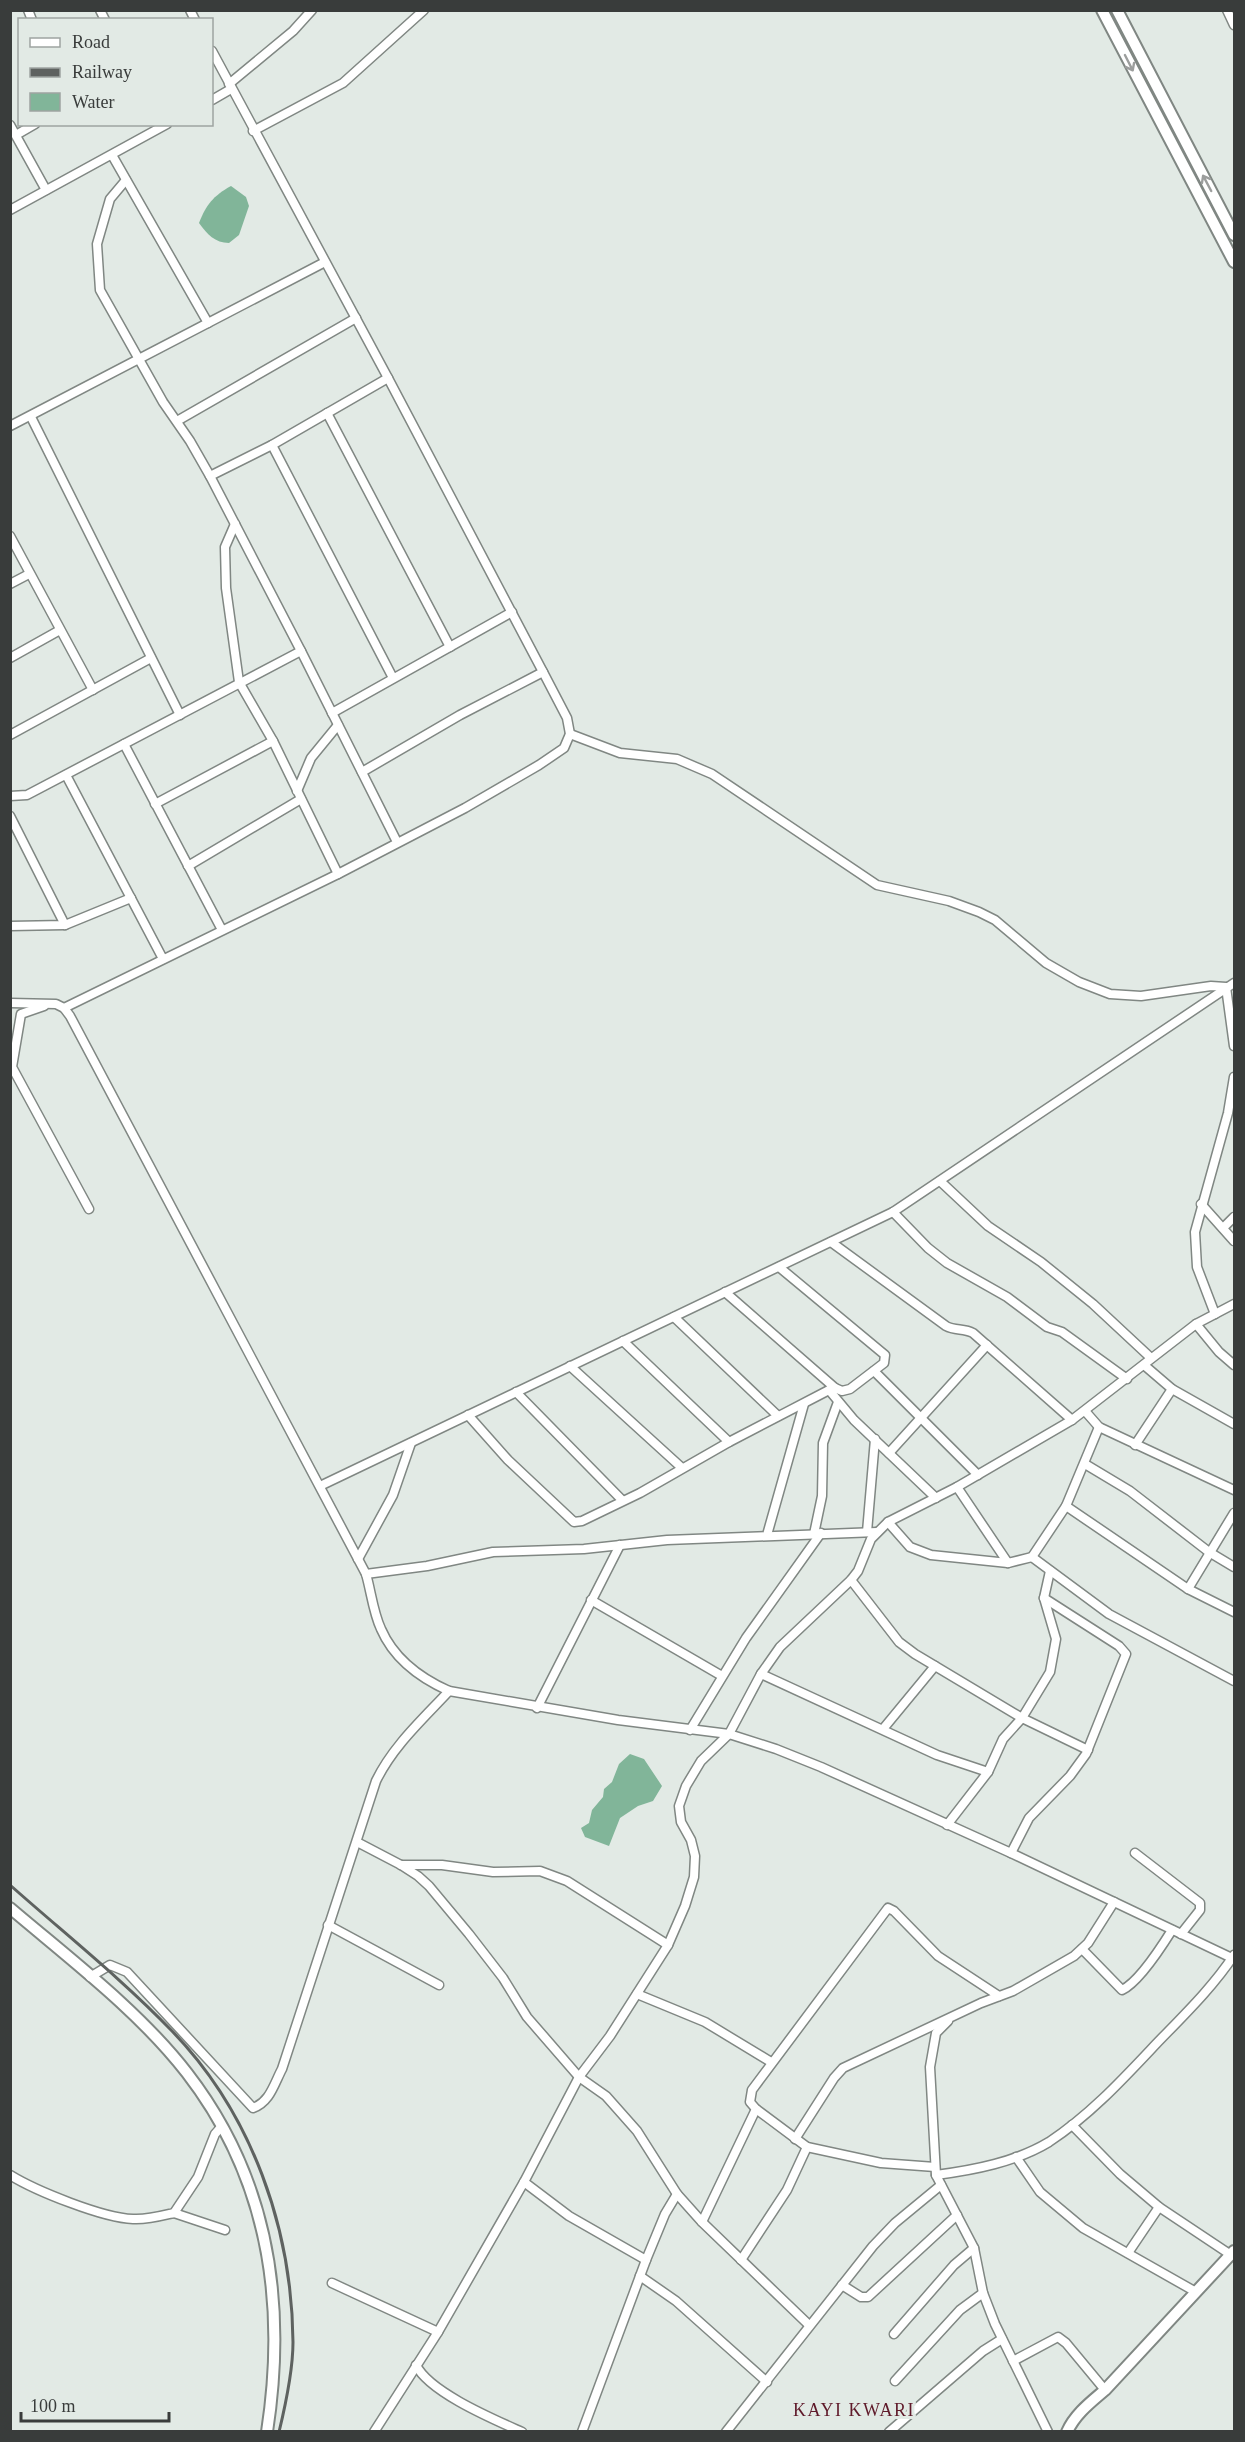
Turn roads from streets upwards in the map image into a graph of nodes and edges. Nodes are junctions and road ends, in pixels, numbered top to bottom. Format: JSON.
{"nodes":[{"id":1,"x":312,"y":10,"type":"edge"},
{"id":2,"x":424,"y":10,"type":"edge"},
{"id":3,"x":1102,"y":10,"type":"edge"},
{"id":4,"x":1117,"y":10,"type":"edge"},
{"id":5,"x":1227,"y":10,"type":"edge"},
{"id":6,"x":1234,"y":25,"type":"edge"},
{"id":7,"x":213,"y":53,"type":"edge"},
{"id":8,"x":230,"y":87,"type":"junction"},
{"id":9,"x":213,"y":99,"type":"edge"},
{"id":10,"x":10,"y":125,"type":"edge"},
{"id":11,"x":32,"y":126,"type":"edge"},
{"id":12,"x":163,"y":126,"type":"edge"},
{"id":13,"x":253,"y":131,"type":"junction"},
{"id":14,"x":16,"y":135,"type":"junction"},
{"id":15,"x":112,"y":154,"type":"junction"},
{"id":16,"x":126,"y":180,"type":"junction"},
{"id":17,"x":46,"y":190,"type":"junction"},
{"id":18,"x":10,"y":210,"type":"edge"},
{"id":19,"x":1234,"y":235,"type":"edge"},
{"id":20,"x":325,"y":262,"type":"junction"},
{"id":21,"x":1234,"y":262,"type":"edge"},
{"id":22,"x":356,"y":318,"type":"junction"},
{"id":23,"x":208,"y":323,"type":"junction"},
{"id":24,"x":140,"y":359,"type":"junction"},
{"id":25,"x":388,"y":378,"type":"junction"},
{"id":26,"x":327,"y":413,"type":"junction"},
{"id":27,"x":31,"y":417,"type":"junction"},
{"id":28,"x":177,"y":421,"type":"junction"},
{"id":29,"x":10,"y":426,"type":"edge"},
{"id":30,"x":272,"y":445,"type":"junction"},
{"id":31,"x":210,"y":476,"type":"junction"},
{"id":32,"x":235,"y":524,"type":"junction"},
{"id":33,"x":10,"y":536,"type":"edge"},
{"id":34,"x":29,"y":574,"type":"junction"},
{"id":35,"x":10,"y":584,"type":"edge"},
{"id":36,"x":512,"y":612,"type":"junction"},
{"id":37,"x":60,"y":630,"type":"junction"},
{"id":38,"x":450,"y":647,"type":"junction"},
{"id":39,"x":301,"y":651,"type":"junction"},
{"id":40,"x":10,"y":658,"type":"edge"},
{"id":41,"x":151,"y":658,"type":"junction"},
{"id":42,"x":543,"y":672,"type":"junction"},
{"id":43,"x":393,"y":678,"type":"junction"},
{"id":44,"x":239,"y":682,"type":"junction"},
{"id":45,"x":93,"y":690,"type":"junction"},
{"id":46,"x":332,"y":713,"type":"junction"},
{"id":47,"x":180,"y":715,"type":"junction"},
{"id":48,"x":338,"y":725,"type":"junction"},
{"id":49,"x":570,"y":734,"type":"junction"},
{"id":50,"x":10,"y":735,"type":"edge"},
{"id":51,"x":273,"y":741,"type":"junction"},
{"id":52,"x":124,"y":744,"type":"junction"},
{"id":53,"x":362,"y":772,"type":"junction"},
{"id":54,"x":66,"y":775,"type":"junction"},
{"id":55,"x":299,"y":795,"type":"junction"},
{"id":56,"x":10,"y":796,"type":"edge"},
{"id":57,"x":155,"y":804,"type":"junction"},
{"id":58,"x":10,"y":816,"type":"edge"},
{"id":59,"x":397,"y":843,"type":"junction"},
{"id":60,"x":188,"y":866,"type":"junction"},
{"id":61,"x":338,"y":874,"type":"junction"},
{"id":62,"x":131,"y":898,"type":"junction"},
{"id":63,"x":65,"y":925,"type":"junction"},
{"id":64,"x":10,"y":926,"type":"edge"},
{"id":65,"x":222,"y":930,"type":"junction"},
{"id":66,"x":163,"y":959,"type":"junction"},
{"id":67,"x":1230,"y":985,"type":"edge"},
{"id":68,"x":10,"y":1003,"type":"edge"},
{"id":69,"x":51,"y":1004,"type":"junction"},
{"id":70,"x":64,"y":1008,"type":"junction"},
{"id":71,"x":1234,"y":1047,"type":"edge"},
{"id":72,"x":1234,"y":1077,"type":"edge"},
{"id":73,"x":940,"y":1181,"type":"junction"},
{"id":74,"x":1201,"y":1204,"type":"junction"},
{"id":75,"x":89,"y":1209,"type":"dead end"},
{"id":76,"x":893,"y":1212,"type":"junction"},
{"id":77,"x":1234,"y":1217,"type":"edge"},
{"id":78,"x":1223,"y":1228,"type":"junction"},
{"id":79,"x":1234,"y":1241,"type":"edge"},
{"id":80,"x":831,"y":1242,"type":"junction"},
{"id":81,"x":779,"y":1266,"type":"junction"},
{"id":82,"x":725,"y":1292,"type":"junction"},
{"id":83,"x":1234,"y":1304,"type":"edge"},
{"id":84,"x":1215,"y":1314,"type":"junction"},
{"id":85,"x":674,"y":1317,"type":"junction"},
{"id":86,"x":1196,"y":1324,"type":"junction"},
{"id":87,"x":623,"y":1341,"type":"junction"},
{"id":88,"x":987,"y":1345,"type":"junction"},
{"id":89,"x":1147,"y":1362,"type":"junction"},
{"id":90,"x":1234,"y":1365,"type":"edge"},
{"id":91,"x":570,"y":1366,"type":"junction"},
{"id":92,"x":874,"y":1371,"type":"junction"},
{"id":93,"x":1127,"y":1379,"type":"junction"},
{"id":94,"x":832,"y":1389,"type":"junction"},
{"id":95,"x":1172,"y":1389,"type":"junction"},
{"id":96,"x":516,"y":1392,"type":"junction"},
{"id":97,"x":838,"y":1402,"type":"junction"},
{"id":98,"x":804,"y":1404,"type":"junction"},
{"id":99,"x":1085,"y":1411,"type":"junction"},
{"id":100,"x":468,"y":1415,"type":"junction"},
{"id":101,"x":778,"y":1416,"type":"junction"},
{"id":102,"x":922,"y":1418,"type":"junction"},
{"id":103,"x":1072,"y":1420,"type":"junction"},
{"id":104,"x":1234,"y":1424,"type":"edge"},
{"id":105,"x":1099,"y":1427,"type":"junction"},
{"id":106,"x":875,"y":1439,"type":"junction"},
{"id":107,"x":729,"y":1442,"type":"junction"},
{"id":108,"x":411,"y":1443,"type":"junction"},
{"id":109,"x":1135,"y":1445,"type":"junction"},
{"id":110,"x":889,"y":1453,"type":"junction"},
{"id":111,"x":1085,"y":1464,"type":"junction"},
{"id":112,"x":682,"y":1468,"type":"junction"},
{"id":113,"x":978,"y":1475,"type":"junction"},
{"id":114,"x":320,"y":1486,"type":"junction"},
{"id":115,"x":957,"y":1487,"type":"junction"},
{"id":116,"x":1234,"y":1490,"type":"edge"},
{"id":117,"x":936,"y":1498,"type":"junction"},
{"id":118,"x":622,"y":1500,"type":"junction"},
{"id":119,"x":1066,"y":1506,"type":"junction"},
{"id":120,"x":1234,"y":1513,"type":"edge"},
{"id":121,"x":888,"y":1522,"type":"junction"},
{"id":122,"x":872,"y":1532,"type":"junction"},
{"id":123,"x":818,"y":1534,"type":"junction"},
{"id":124,"x":767,"y":1535,"type":"junction"},
{"id":125,"x":620,"y":1545,"type":"junction"},
{"id":126,"x":1209,"y":1552,"type":"junction"},
{"id":127,"x":1032,"y":1557,"type":"junction"},
{"id":128,"x":358,"y":1559,"type":"junction"},
{"id":129,"x":1008,"y":1563,"type":"junction"},
{"id":130,"x":1234,"y":1567,"type":"edge"},
{"id":131,"x":1050,"y":1571,"type":"junction"},
{"id":132,"x":366,"y":1574,"type":"junction"},
{"id":133,"x":851,"y":1580,"type":"junction"},
{"id":134,"x":1188,"y":1589,"type":"junction"},
{"id":135,"x":1044,"y":1598,"type":"junction"},
{"id":136,"x":591,"y":1600,"type":"junction"},
{"id":137,"x":1234,"y":1612,"type":"edge"},
{"id":138,"x":935,"y":1666,"type":"junction"},
{"id":139,"x":761,"y":1674,"type":"junction"},
{"id":140,"x":722,"y":1676,"type":"junction"},
{"id":141,"x":1234,"y":1682,"type":"edge"},
{"id":142,"x":449,"y":1691,"type":"junction"},
{"id":143,"x":537,"y":1708,"type":"junction"},
{"id":144,"x":1022,"y":1718,"type":"junction"},
{"id":145,"x":883,"y":1729,"type":"junction"},
{"id":146,"x":690,"y":1730,"type":"junction"},
{"id":147,"x":729,"y":1734,"type":"junction"},
{"id":148,"x":1088,"y":1750,"type":"junction"},
{"id":149,"x":988,"y":1772,"type":"junction"},
{"id":150,"x":947,"y":1825,"type":"junction"},
{"id":151,"x":357,"y":1842,"type":"junction"},
{"id":152,"x":1011,"y":1853,"type":"junction"},
{"id":153,"x":1135,"y":1853,"type":"dead end"},
{"id":154,"x":401,"y":1865,"type":"junction"},
{"id":155,"x":1114,"y":1902,"type":"junction"},
{"id":156,"x":10,"y":1908,"type":"edge"},
{"id":157,"x":328,"y":1925,"type":"junction"},
{"id":158,"x":1172,"y":1930,"type":"junction"},
{"id":159,"x":1181,"y":1934,"type":"junction"},
{"id":160,"x":668,"y":1945,"type":"junction"},
{"id":161,"x":1082,"y":1949,"type":"junction"},
{"id":162,"x":1234,"y":1957,"type":"edge"},
{"id":163,"x":90,"y":1977,"type":"junction"},
{"id":164,"x":439,"y":1985,"type":"dead end"},
{"id":165,"x":637,"y":1994,"type":"junction"},
{"id":166,"x":999,"y":1996,"type":"junction"},
{"id":167,"x":948,"y":2020,"type":"junction"},
{"id":168,"x":771,"y":2062,"type":"junction"},
{"id":169,"x":579,"y":2077,"type":"junction"},
{"id":170,"x":756,"y":2109,"type":"junction"},
{"id":171,"x":1072,"y":2125,"type":"junction"},
{"id":172,"x":222,"y":2126,"type":"junction"},
{"id":173,"x":795,"y":2139,"type":"junction"},
{"id":174,"x":807,"y":2147,"type":"junction"},
{"id":175,"x":1016,"y":2157,"type":"junction"},
{"id":176,"x":936,"y":2171,"type":"junction"},
{"id":177,"x":10,"y":2175,"type":"edge"},
{"id":178,"x":524,"y":2182,"type":"junction"},
{"id":179,"x":941,"y":2185,"type":"junction"},
{"id":180,"x":677,"y":2194,"type":"junction"},
{"id":181,"x":1159,"y":2207,"type":"junction"},
{"id":182,"x":174,"y":2213,"type":"junction"},
{"id":183,"x":957,"y":2215,"type":"junction"},
{"id":184,"x":702,"y":2222,"type":"junction"},
{"id":185,"x":225,"y":2230,"type":"dead end"},
{"id":186,"x":974,"y":2248,"type":"junction"},
{"id":187,"x":1128,"y":2253,"type":"junction"},
{"id":188,"x":1233,"y":2253,"type":"edge"},
{"id":189,"x":646,"y":2260,"type":"junction"},
{"id":190,"x":741,"y":2260,"type":"junction"},
{"id":191,"x":640,"y":2276,"type":"junction"},
{"id":192,"x":332,"y":2283,"type":"dead end"},
{"id":193,"x":842,"y":2285,"type":"junction"},
{"id":194,"x":1196,"y":2292,"type":"junction"},
{"id":195,"x":984,"y":2293,"type":"junction"},
{"id":196,"x":809,"y":2325,"type":"junction"},
{"id":197,"x":438,"y":2332,"type":"junction"},
{"id":198,"x":894,"y":2334,"type":"dead end"},
{"id":199,"x":1002,"y":2339,"type":"junction"},
{"id":200,"x":1013,"y":2361,"type":"junction"},
{"id":201,"x":416,"y":2364,"type":"junction"},
{"id":202,"x":895,"y":2381,"type":"dead end"},
{"id":203,"x":767,"y":2382,"type":"junction"},
{"id":204,"x":1105,"y":2390,"type":"junction"},
{"id":205,"x":267,"y":2432,"type":"edge"},
{"id":206,"x":374,"y":2432,"type":"edge"},
{"id":207,"x":522,"y":2432,"type":"edge"},
{"id":208,"x":582,"y":2432,"type":"edge"},
{"id":209,"x":726,"y":2432,"type":"edge"},
{"id":210,"x":889,"y":2432,"type":"edge"},
{"id":211,"x":1048,"y":2432,"type":"edge"},
{"id":212,"x":1068,"y":2432,"type":"edge"}],
"edges":[{"from":1,"to":8,"type":"street"},
{"from":2,"to":13,"type":"street"},
{"from":3,"to":21,"type":"street","one_way":true},
{"from":19,"to":4,"type":"street","one_way":true},
{"from":5,"to":6,"type":"street"},
{"from":7,"to":8,"type":"street"},
{"from":8,"to":9,"type":"street"},
{"from":8,"to":13,"type":"street"},
{"from":10,"to":14,"type":"street"},
{"from":11,"to":14,"type":"street"},
{"from":12,"to":15,"type":"street"},
{"from":13,"to":20,"type":"street"},
{"from":14,"to":17,"type":"street"},
{"from":15,"to":16,"type":"street"},
{"from":15,"to":17,"type":"street"},
{"from":16,"to":23,"type":"street"},
{"from":16,"to":24,"type":"street"},
{"from":17,"to":18,"type":"street"},
{"from":20,"to":22,"type":"street"},
{"from":20,"to":23,"type":"street"},
{"from":22,"to":25,"type":"street"},
{"from":22,"to":28,"type":"street"},
{"from":23,"to":24,"type":"street"},
{"from":24,"to":27,"type":"street"},
{"from":24,"to":28,"type":"street"},
{"from":25,"to":26,"type":"street"},
{"from":25,"to":36,"type":"street"},
{"from":26,"to":30,"type":"street"},
{"from":26,"to":38,"type":"street"},
{"from":27,"to":29,"type":"street"},
{"from":27,"to":41,"type":"street"},
{"from":28,"to":31,"type":"street"},
{"from":30,"to":31,"type":"street"},
{"from":30,"to":43,"type":"street"},
{"from":31,"to":32,"type":"street"},
{"from":32,"to":39,"type":"street"},
{"from":32,"to":44,"type":"street"},
{"from":33,"to":34,"type":"street"},
{"from":34,"to":35,"type":"street"},
{"from":34,"to":37,"type":"street"},
{"from":36,"to":38,"type":"street"},
{"from":36,"to":42,"type":"street"},
{"from":37,"to":40,"type":"street"},
{"from":37,"to":45,"type":"street"},
{"from":38,"to":43,"type":"street"},
{"from":39,"to":44,"type":"street"},
{"from":39,"to":46,"type":"street"},
{"from":41,"to":45,"type":"street"},
{"from":41,"to":47,"type":"street"},
{"from":42,"to":49,"type":"street"},
{"from":42,"to":53,"type":"street"},
{"from":43,"to":46,"type":"street"},
{"from":44,"to":47,"type":"street"},
{"from":44,"to":51,"type":"street"},
{"from":45,"to":50,"type":"street"},
{"from":46,"to":48,"type":"street"},
{"from":47,"to":52,"type":"street"},
{"from":48,"to":53,"type":"street"},
{"from":48,"to":55,"type":"street"},
{"from":49,"to":59,"type":"street"},
{"from":49,"to":67,"type":"street"},
{"from":51,"to":55,"type":"street"},
{"from":51,"to":57,"type":"street"},
{"from":52,"to":54,"type":"street"},
{"from":52,"to":57,"type":"street"},
{"from":53,"to":59,"type":"street"},
{"from":54,"to":56,"type":"street"},
{"from":54,"to":62,"type":"street"},
{"from":55,"to":60,"type":"street"},
{"from":55,"to":61,"type":"street"},
{"from":57,"to":60,"type":"street"},
{"from":58,"to":63,"type":"street"},
{"from":59,"to":61,"type":"street"},
{"from":60,"to":65,"type":"street"},
{"from":61,"to":65,"type":"street"},
{"from":62,"to":63,"type":"street"},
{"from":62,"to":66,"type":"street"},
{"from":63,"to":64,"type":"street"},
{"from":65,"to":66,"type":"street"},
{"from":66,"to":70,"type":"street"},
{"from":67,"to":71,"type":"street"},
{"from":67,"to":73,"type":"street"},
{"from":68,"to":69,"type":"street"},
{"from":69,"to":70,"type":"street"},
{"from":69,"to":75,"type":"street"},
{"from":70,"to":114,"type":"street"},
{"from":72,"to":74,"type":"street"},
{"from":73,"to":76,"type":"street"},
{"from":73,"to":89,"type":"street"},
{"from":74,"to":78,"type":"street"},
{"from":74,"to":84,"type":"street"},
{"from":76,"to":80,"type":"street"},
{"from":76,"to":93,"type":"street"},
{"from":77,"to":78,"type":"street"},
{"from":78,"to":79,"type":"street"},
{"from":80,"to":81,"type":"street"},
{"from":80,"to":88,"type":"street"},
{"from":81,"to":82,"type":"street"},
{"from":81,"to":92,"type":"street"},
{"from":82,"to":85,"type":"street"},
{"from":82,"to":94,"type":"street"},
{"from":83,"to":84,"type":"street"},
{"from":84,"to":86,"type":"street"},
{"from":85,"to":87,"type":"street"},
{"from":85,"to":101,"type":"street"},
{"from":86,"to":89,"type":"street"},
{"from":86,"to":90,"type":"street"},
{"from":87,"to":91,"type":"street"},
{"from":87,"to":107,"type":"street"},
{"from":88,"to":102,"type":"street"},
{"from":88,"to":103,"type":"street"},
{"from":89,"to":93,"type":"street"},
{"from":89,"to":95,"type":"street"},
{"from":91,"to":96,"type":"street"},
{"from":91,"to":112,"type":"street"},
{"from":92,"to":94,"type":"street"},
{"from":92,"to":102,"type":"street"},
{"from":93,"to":99,"type":"street"},
{"from":94,"to":97,"type":"street"},
{"from":94,"to":98,"type":"street"},
{"from":95,"to":104,"type":"street"},
{"from":95,"to":109,"type":"street"},
{"from":96,"to":100,"type":"street"},
{"from":96,"to":118,"type":"street"},
{"from":97,"to":106,"type":"street"},
{"from":97,"to":123,"type":"street"},
{"from":98,"to":101,"type":"street"},
{"from":98,"to":124,"type":"street"},
{"from":99,"to":103,"type":"street"},
{"from":99,"to":105,"type":"street"},
{"from":100,"to":108,"type":"street"},
{"from":100,"to":118,"type":"street"},
{"from":101,"to":107,"type":"street"},
{"from":102,"to":110,"type":"street"},
{"from":102,"to":113,"type":"street"},
{"from":103,"to":113,"type":"street"},
{"from":105,"to":109,"type":"street"},
{"from":105,"to":111,"type":"street"},
{"from":106,"to":110,"type":"street"},
{"from":106,"to":122,"type":"street"},
{"from":107,"to":112,"type":"street"},
{"from":108,"to":114,"type":"street"},
{"from":108,"to":128,"type":"street"},
{"from":109,"to":116,"type":"street"},
{"from":110,"to":117,"type":"street"},
{"from":111,"to":119,"type":"street"},
{"from":111,"to":126,"type":"street"},
{"from":112,"to":118,"type":"street"},
{"from":113,"to":115,"type":"street"},
{"from":114,"to":128,"type":"street"},
{"from":115,"to":117,"type":"street"},
{"from":115,"to":129,"type":"street"},
{"from":117,"to":121,"type":"street"},
{"from":119,"to":127,"type":"street"},
{"from":119,"to":134,"type":"street"},
{"from":120,"to":126,"type":"street"},
{"from":121,"to":122,"type":"street"},
{"from":121,"to":129,"type":"street"},
{"from":122,"to":123,"type":"street"},
{"from":122,"to":133,"type":"street"},
{"from":123,"to":124,"type":"street"},
{"from":123,"to":140,"type":"street"},
{"from":124,"to":125,"type":"street"},
{"from":125,"to":132,"type":"street"},
{"from":125,"to":136,"type":"street"},
{"from":126,"to":130,"type":"street"},
{"from":126,"to":134,"type":"street"},
{"from":127,"to":129,"type":"street"},
{"from":127,"to":131,"type":"street"},
{"from":128,"to":132,"type":"street"},
{"from":131,"to":135,"type":"street"},
{"from":131,"to":141,"type":"street"},
{"from":132,"to":142,"type":"street"},
{"from":133,"to":138,"type":"street"},
{"from":133,"to":139,"type":"street"},
{"from":134,"to":137,"type":"street"},
{"from":135,"to":144,"type":"street"},
{"from":135,"to":148,"type":"street"},
{"from":136,"to":140,"type":"street"},
{"from":136,"to":143,"type":"street"},
{"from":138,"to":144,"type":"street"},
{"from":138,"to":145,"type":"street"},
{"from":139,"to":145,"type":"street"},
{"from":139,"to":147,"type":"street"},
{"from":140,"to":146,"type":"street"},
{"from":142,"to":143,"type":"street"},
{"from":142,"to":151,"type":"street"},
{"from":143,"to":146,"type":"street"},
{"from":144,"to":148,"type":"street"},
{"from":144,"to":149,"type":"street"},
{"from":145,"to":149,"type":"street"},
{"from":146,"to":147,"type":"street"},
{"from":147,"to":150,"type":"street"},
{"from":147,"to":160,"type":"street"},
{"from":148,"to":152,"type":"street"},
{"from":149,"to":150,"type":"street"},
{"from":150,"to":152,"type":"street"},
{"from":151,"to":154,"type":"street"},
{"from":151,"to":157,"type":"street"},
{"from":152,"to":155,"type":"street"},
{"from":153,"to":159,"type":"street"},
{"from":154,"to":160,"type":"street"},
{"from":154,"to":169,"type":"street"},
{"from":155,"to":158,"type":"street"},
{"from":155,"to":161,"type":"street"},
{"from":156,"to":163,"type":"street"},
{"from":157,"to":163,"type":"street"},
{"from":157,"to":164,"type":"street"},
{"from":158,"to":159,"type":"street"},
{"from":158,"to":161,"type":"street"},
{"from":159,"to":162,"type":"street"},
{"from":160,"to":165,"type":"street"},
{"from":161,"to":166,"type":"street"},
{"from":162,"to":171,"type":"street"},
{"from":163,"to":172,"type":"street"},
{"from":165,"to":168,"type":"street"},
{"from":165,"to":169,"type":"street"},
{"from":166,"to":167,"type":"street"},
{"from":166,"to":168,"type":"street"},
{"from":167,"to":173,"type":"street"},
{"from":167,"to":176,"type":"street"},
{"from":168,"to":170,"type":"street"},
{"from":169,"to":178,"type":"street"},
{"from":169,"to":180,"type":"street"},
{"from":170,"to":173,"type":"street"},
{"from":170,"to":184,"type":"street"},
{"from":171,"to":175,"type":"street"},
{"from":171,"to":181,"type":"street"},
{"from":172,"to":182,"type":"street"},
{"from":172,"to":205,"type":"street"},
{"from":173,"to":174,"type":"street"},
{"from":174,"to":176,"type":"street"},
{"from":174,"to":190,"type":"street"},
{"from":175,"to":176,"type":"street"},
{"from":175,"to":187,"type":"street"},
{"from":176,"to":179,"type":"street"},
{"from":177,"to":182,"type":"street"},
{"from":178,"to":189,"type":"street"},
{"from":178,"to":197,"type":"street"},
{"from":179,"to":183,"type":"street"},
{"from":179,"to":193,"type":"street"},
{"from":180,"to":184,"type":"street"},
{"from":180,"to":189,"type":"street"},
{"from":181,"to":187,"type":"street"},
{"from":181,"to":188,"type":"street"},
{"from":182,"to":185,"type":"street"},
{"from":183,"to":186,"type":"street"},
{"from":183,"to":193,"type":"street"},
{"from":184,"to":190,"type":"street"},
{"from":186,"to":195,"type":"street"},
{"from":186,"to":198,"type":"street"},
{"from":187,"to":194,"type":"street"},
{"from":188,"to":194,"type":"street"},
{"from":189,"to":191,"type":"street"},
{"from":190,"to":196,"type":"street"},
{"from":191,"to":203,"type":"street"},
{"from":191,"to":208,"type":"street"},
{"from":192,"to":197,"type":"street"},
{"from":193,"to":196,"type":"street"},
{"from":194,"to":204,"type":"street"},
{"from":195,"to":199,"type":"street"},
{"from":195,"to":202,"type":"street"},
{"from":196,"to":203,"type":"street"},
{"from":197,"to":201,"type":"street"},
{"from":199,"to":200,"type":"street"},
{"from":199,"to":210,"type":"street"},
{"from":200,"to":204,"type":"street"},
{"from":200,"to":211,"type":"street"},
{"from":201,"to":206,"type":"street"},
{"from":201,"to":207,"type":"street"},
{"from":203,"to":209,"type":"street"},
{"from":204,"to":212,"type":"street"}]}
